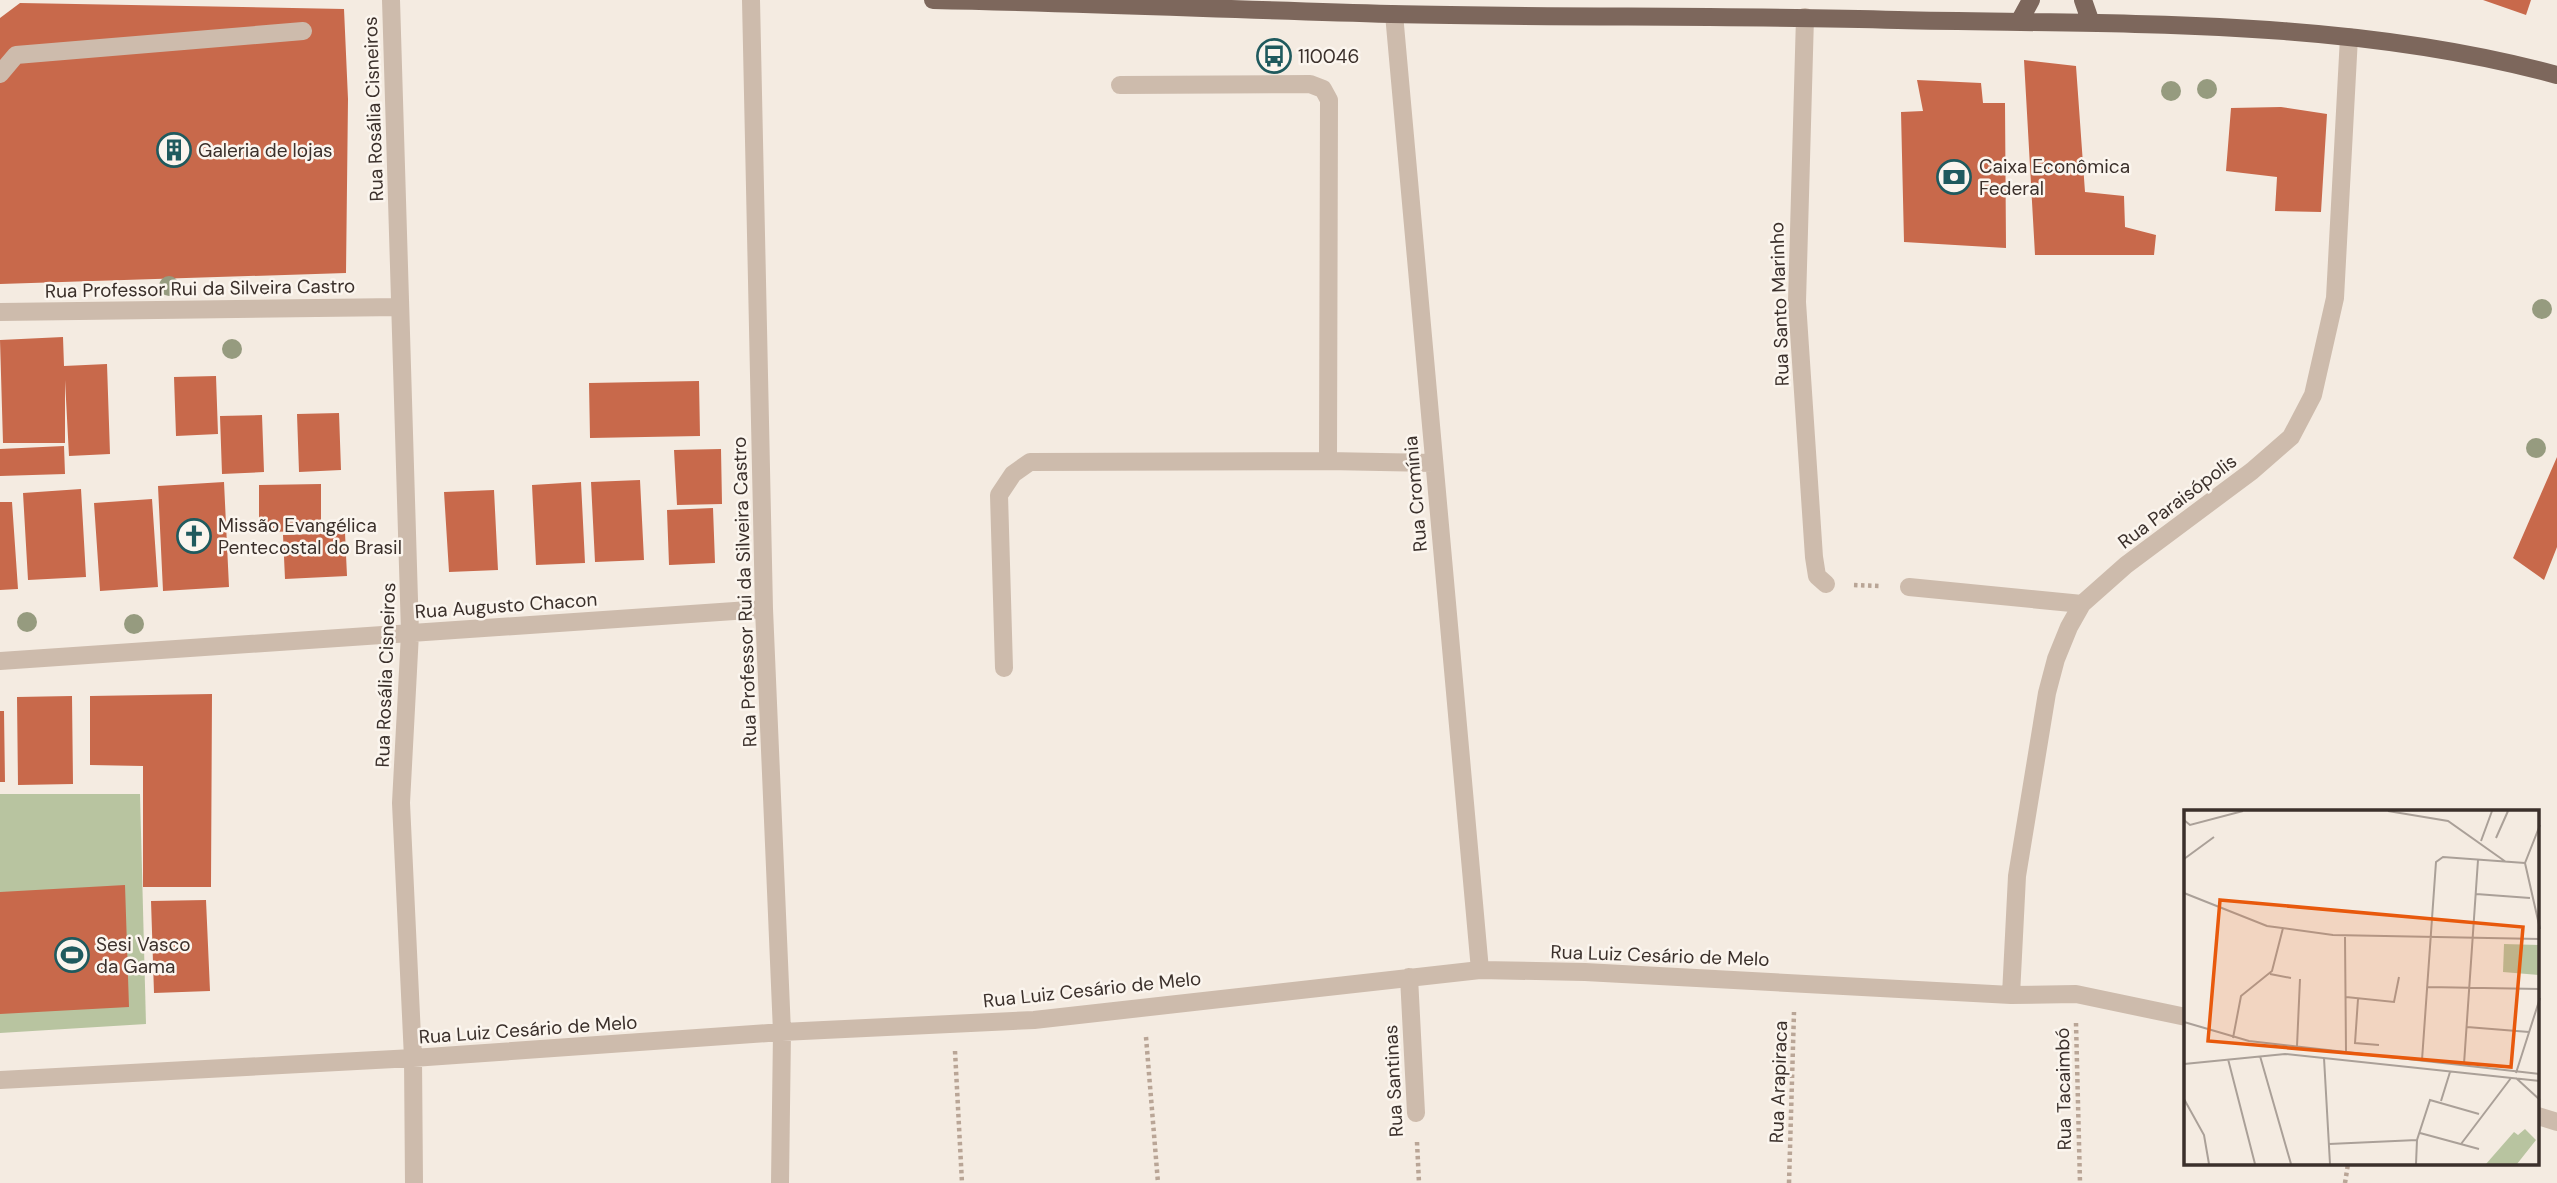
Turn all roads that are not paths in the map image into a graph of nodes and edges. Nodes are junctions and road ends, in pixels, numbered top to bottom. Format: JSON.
{"nodes":[{"id":1,"x":391,"y":0,"type":"edge"},
{"id":2,"x":751,"y":0,"type":"edge"},
{"id":3,"x":933,"y":0,"type":"edge"},
{"id":4,"x":2031,"y":0,"type":"edge"},
{"id":5,"x":2083,"y":0,"type":"edge"},
{"id":6,"x":1394,"y":14,"type":"junction"},
{"id":7,"x":1805,"y":17,"type":"junction"},
{"id":8,"x":2018,"y":23,"type":"junction"},
{"id":9,"x":2091,"y":23,"type":"junction"},
{"id":10,"x":303,"y":31,"type":"dead end"},
{"id":11,"x":2349,"y":37,"type":"junction"},
{"id":12,"x":0,"y":74,"type":"edge"},
{"id":13,"x":2557,"y":75,"type":"edge"},
{"id":14,"x":1119,"y":85,"type":"dead end"},
{"id":15,"x":400,"y":307,"type":"junction"},
{"id":16,"x":0,"y":312,"type":"edge"},
{"id":17,"x":1328,"y":461,"type":"junction"},
{"id":18,"x":1433,"y":463,"type":"junction"},
{"id":19,"x":1826,"y":584,"type":"road end"},
{"id":20,"x":1909,"y":587,"type":"road end"},
{"id":21,"x":2082,"y":604,"type":"junction"},
{"id":22,"x":764,"y":609,"type":"junction"},
{"id":23,"x":410,"y":633,"type":"junction"},
{"id":24,"x":0,"y":661,"type":"edge"},
{"id":25,"x":1004,"y":668,"type":"dead end"},
{"id":26,"x":1480,"y":970,"type":"junction"},
{"id":27,"x":1409,"y":977,"type":"junction"},
{"id":28,"x":2011,"y":995,"type":"junction"},
{"id":29,"x":2184,"y":1017,"type":"edge"},
{"id":30,"x":782,"y":1032,"type":"junction"},
{"id":31,"x":413,"y":1058,"type":"junction"},
{"id":32,"x":0,"y":1080,"type":"edge"},
{"id":33,"x":1416,"y":1113,"type":"road end"},
{"id":34,"x":2540,"y":1117,"type":"edge"},
{"id":35,"x":2557,"y":1122,"type":"edge"},
{"id":36,"x":414,"y":1183,"type":"edge"},
{"id":37,"x":780,"y":1183,"type":"edge"}],
"edges":[{"from":1,"to":15,"type":"street","name":"Rua Rosália Cisneiros"},
{"from":2,"to":22,"type":"street","name":"Rua Professor Rui da Silveira Castro"},
{"from":3,"to":6,"type":"main road"},
{"from":4,"to":8,"type":"main road"},
{"from":5,"to":9,"type":"main road"},
{"from":6,"to":7,"type":"main road"},
{"from":6,"to":18,"type":"street","name":"Rua Cromínia"},
{"from":7,"to":8,"type":"main road"},
{"from":7,"to":19,"type":"street","name":"Rua Santo Marinho"},
{"from":8,"to":9,"type":"main road"},
{"from":9,"to":11,"type":"main road"},
{"from":10,"to":12,"type":"street"},
{"from":11,"to":13,"type":"main road"},
{"from":11,"to":21,"type":"street","name":"Rua Paraisópolis"},
{"from":14,"to":17,"type":"street"},
{"from":15,"to":16,"type":"street","name":"Rua Professor Rui da Silveira Castro"},
{"from":15,"to":23,"type":"street","name":"Rua Rosália Cisneiros"},
{"from":17,"to":18,"type":"street"},
{"from":17,"to":25,"type":"street"},
{"from":18,"to":26,"type":"street","name":"Rua Cromínia"},
{"from":20,"to":21,"type":"street"},
{"from":21,"to":28,"type":"street","name":"Rua Paraisópolis"},
{"from":22,"to":23,"type":"street","name":"Rua Augusto Chacon"},
{"from":22,"to":30,"type":"street","name":"Rua Professor Rui da Silveira Castro"},
{"from":23,"to":24,"type":"street","name":"Rua Augusto Chacon"},
{"from":23,"to":31,"type":"street","name":"Rua Rosália Cisneiros"},
{"from":26,"to":27,"type":"street","name":"Rua Luiz Cesário de Melo"},
{"from":26,"to":28,"type":"street","name":"Rua Luiz Cesário de Melo"},
{"from":27,"to":30,"type":"street","name":"Rua Luiz Cesário de Melo"},
{"from":27,"to":33,"type":"street","name":"Rua Santinas"},
{"from":28,"to":29,"type":"street","name":"Rua Luiz Cesário de Melo"},
{"from":30,"to":31,"type":"street","name":"Rua Luiz Cesário de Melo"},
{"from":30,"to":37,"type":"street","name":"Rua Professor Rui da Silveira Castro"},
{"from":31,"to":32,"type":"street","name":"Rua Luiz Cesário de Melo"},
{"from":31,"to":36,"type":"street","name":"Rua Rosália Cisneiros"},
{"from":34,"to":35,"type":"street"}]}
